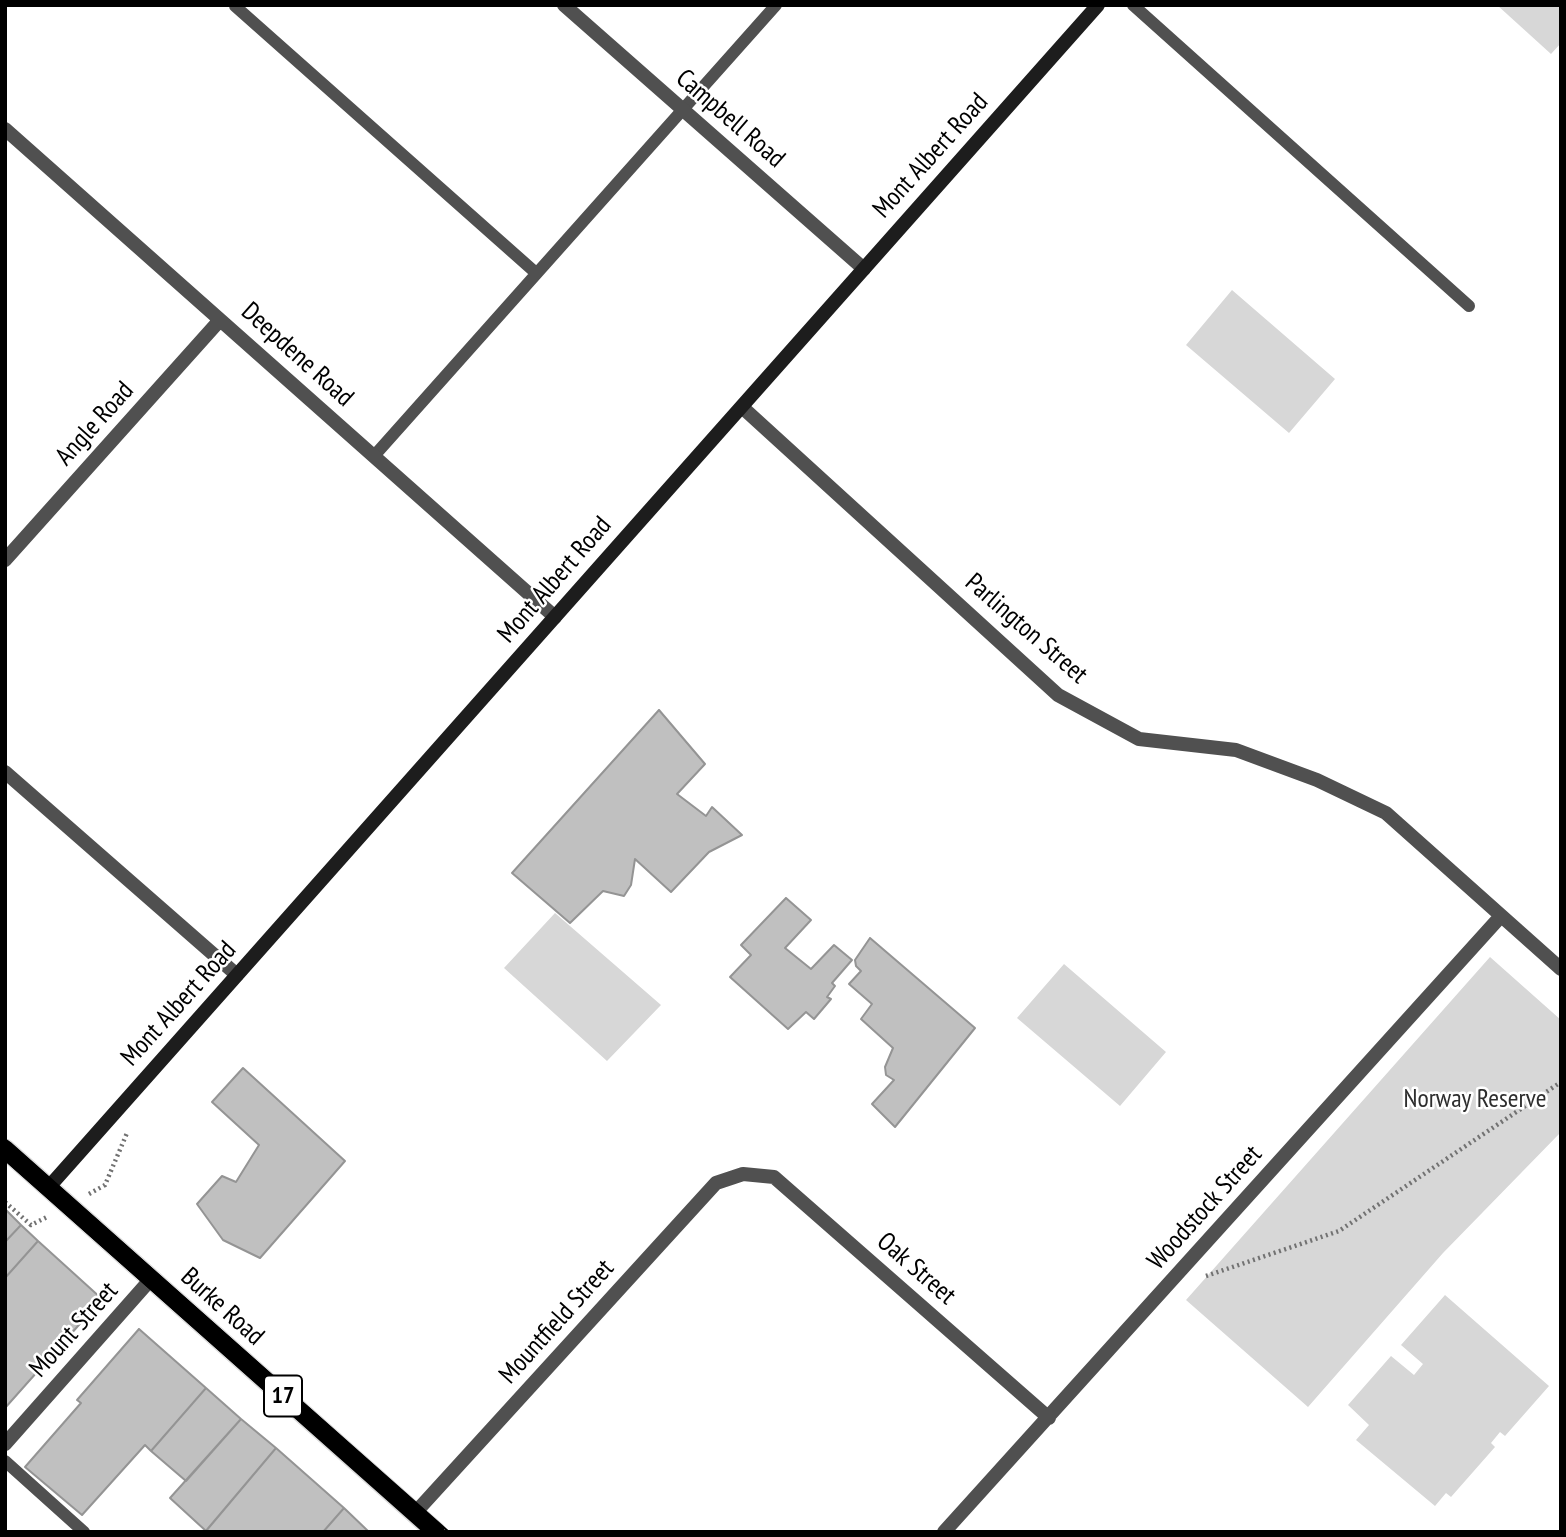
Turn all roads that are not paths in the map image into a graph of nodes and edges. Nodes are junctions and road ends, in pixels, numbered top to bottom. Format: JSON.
{"nodes":[{"id":1,"x":564,"y":5,"type":"edge"},
{"id":2,"x":776,"y":5,"type":"edge"},
{"id":3,"x":1098,"y":5,"type":"edge"},
{"id":4,"x":1133,"y":5,"type":"edge"},
{"id":5,"x":235,"y":6,"type":"edge"},
{"id":6,"x":681,"y":109,"type":"junction"},
{"id":7,"x":5,"y":129,"type":"edge"},
{"id":8,"x":863,"y":269,"type":"junction"},
{"id":9,"x":537,"y":273,"type":"junction"},
{"id":10,"x":1468,"y":306,"type":"dead end"},
{"id":11,"x":220,"y":320,"type":"junction"},
{"id":12,"x":742,"y":407,"type":"junction"},
{"id":13,"x":374,"y":456,"type":"junction"},
{"id":14,"x":5,"y":560,"type":"edge"},
{"id":15,"x":555,"y":617,"type":"junction"},
{"id":16,"x":5,"y":772,"type":"edge"},
{"id":17,"x":1501,"y":916,"type":"junction"},
{"id":18,"x":1561,"y":969,"type":"edge"},
{"id":19,"x":237,"y":975,"type":"junction"},
{"id":20,"x":5,"y":1149,"type":"edge"},
{"id":21,"x":743,"y":1174,"type":"joint"},
{"id":22,"x":48,"y":1188,"type":"junction"},
{"id":23,"x":151,"y":1279,"type":"junction"},
{"id":24,"x":1049,"y":1418,"type":"junction"},
{"id":25,"x":5,"y":1444,"type":"edge"},
{"id":26,"x":5,"y":1461,"type":"edge"},
{"id":27,"x":415,"y":1513,"type":"junction"},
{"id":28,"x":84,"y":1532,"type":"edge"},
{"id":29,"x":436,"y":1532,"type":"edge"},
{"id":30,"x":944,"y":1532,"type":"edge"}],
"edges":[{"from":1,"to":6,"type":"street","name":"Campbell Road"},
{"from":2,"to":6,"type":"lane"},
{"from":3,"to":8,"type":"main road","name":"Mont Albert Road"},
{"from":4,"to":10,"type":"lane"},
{"from":5,"to":9,"type":"lane"},
{"from":6,"to":8,"type":"street","name":"Campbell Road"},
{"from":6,"to":9,"type":"lane"},
{"from":7,"to":11,"type":"street","name":"Deepdene Road"},
{"from":8,"to":12,"type":"main road","name":"Mont Albert Road"},
{"from":9,"to":13,"type":"lane"},
{"from":11,"to":13,"type":"street","name":"Deepdene Road"},
{"from":11,"to":14,"type":"street","name":"Angle Road"},
{"from":12,"to":15,"type":"main road","name":"Mont Albert Road"},
{"from":12,"to":17,"type":"street","name":"Parlington Street"},
{"from":13,"to":15,"type":"street","name":"Deepdene Road"},
{"from":15,"to":19,"type":"main road","name":"Mont Albert Road"},
{"from":16,"to":19,"type":"street"},
{"from":17,"to":18,"type":"street","name":"Parlington Street"},
{"from":17,"to":24,"type":"street","name":"Woodstock Street"},
{"from":19,"to":22,"type":"main road","name":"Mont Albert Road"},
{"from":20,"to":22,"type":"main road","name":"Burke Road","number":"17"},
{"from":21,"to":24,"type":"street","name":"Oak Street"},
{"from":21,"to":27,"type":"street","name":"Mountfield Street"},
{"from":22,"to":23,"type":"main road","name":"Burke Road","number":"17"},
{"from":23,"to":25,"type":"street","name":"Mount Street"},
{"from":23,"to":27,"type":"main road","name":"Burke Road","number":"17"},
{"from":24,"to":30,"type":"street","name":"Woodstock Street"},
{"from":26,"to":28,"type":"lane"},
{"from":27,"to":29,"type":"main road","name":"Burke Road","number":"17"}]}
